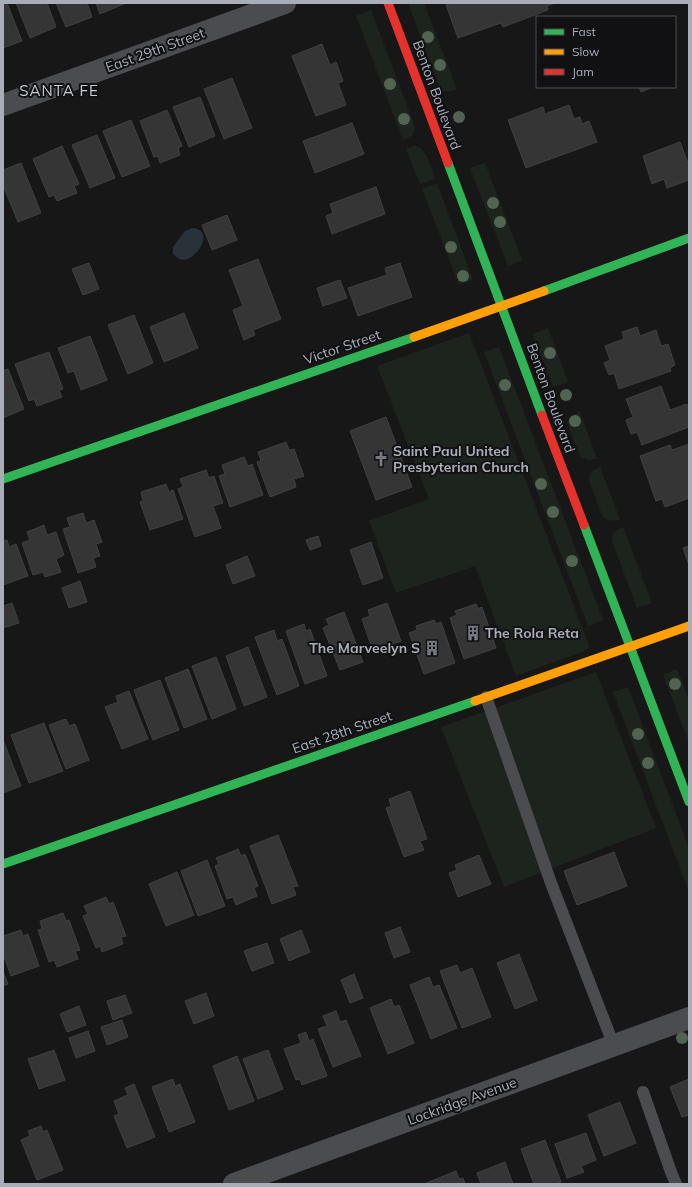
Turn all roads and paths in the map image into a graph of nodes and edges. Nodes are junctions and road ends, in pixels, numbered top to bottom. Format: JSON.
{"nodes":[{"id":1,"x":285,"y":3,"type":"edge"},
{"id":2,"x":388,"y":3,"type":"edge"},
{"id":3,"x":3,"y":105,"type":"edge"},
{"id":4,"x":689,"y":238,"type":"edge"},
{"id":5,"x":502,"y":307,"type":"junction"},
{"id":6,"x":3,"y":479,"type":"edge"},
{"id":7,"x":689,"y":626,"type":"edge"},
{"id":8,"x":629,"y":648,"type":"junction"},
{"id":9,"x":486,"y":698,"type":"junction"},
{"id":10,"x":689,"y":802,"type":"edge"},
{"id":11,"x":3,"y":864,"type":"edge"},
{"id":12,"x":689,"y":1018,"type":"edge"},
{"id":13,"x":614,"y":1046,"type":"junction"},
{"id":14,"x":643,"y":1092,"type":"dead end"},
{"id":15,"x":234,"y":1184,"type":"edge"},
{"id":16,"x":676,"y":1184,"type":"edge"}],
"edges":[{"from":1,"to":3,"type":"street","name":"East 29th Street"},
{"from":2,"to":5,"type":"street","name":"Benton Boulevard"},
{"from":4,"to":5,"type":"street","name":"Victor Street"},
{"from":5,"to":6,"type":"street","name":"Victor Street"},
{"from":5,"to":8,"type":"street","name":"Benton Boulevard"},
{"from":7,"to":8,"type":"street","name":"East 28th Street"},
{"from":8,"to":9,"type":"street","name":"East 28th Street"},
{"from":8,"to":10,"type":"street","name":"Benton Boulevard"},
{"from":9,"to":11,"type":"street","name":"East 28th Street"},
{"from":9,"to":13,"type":"lane"},
{"from":12,"to":13,"type":"street","name":"Lockridge Avenue"},
{"from":13,"to":15,"type":"street","name":"Lockridge Avenue"},
{"from":14,"to":16,"type":"lane"}]}
